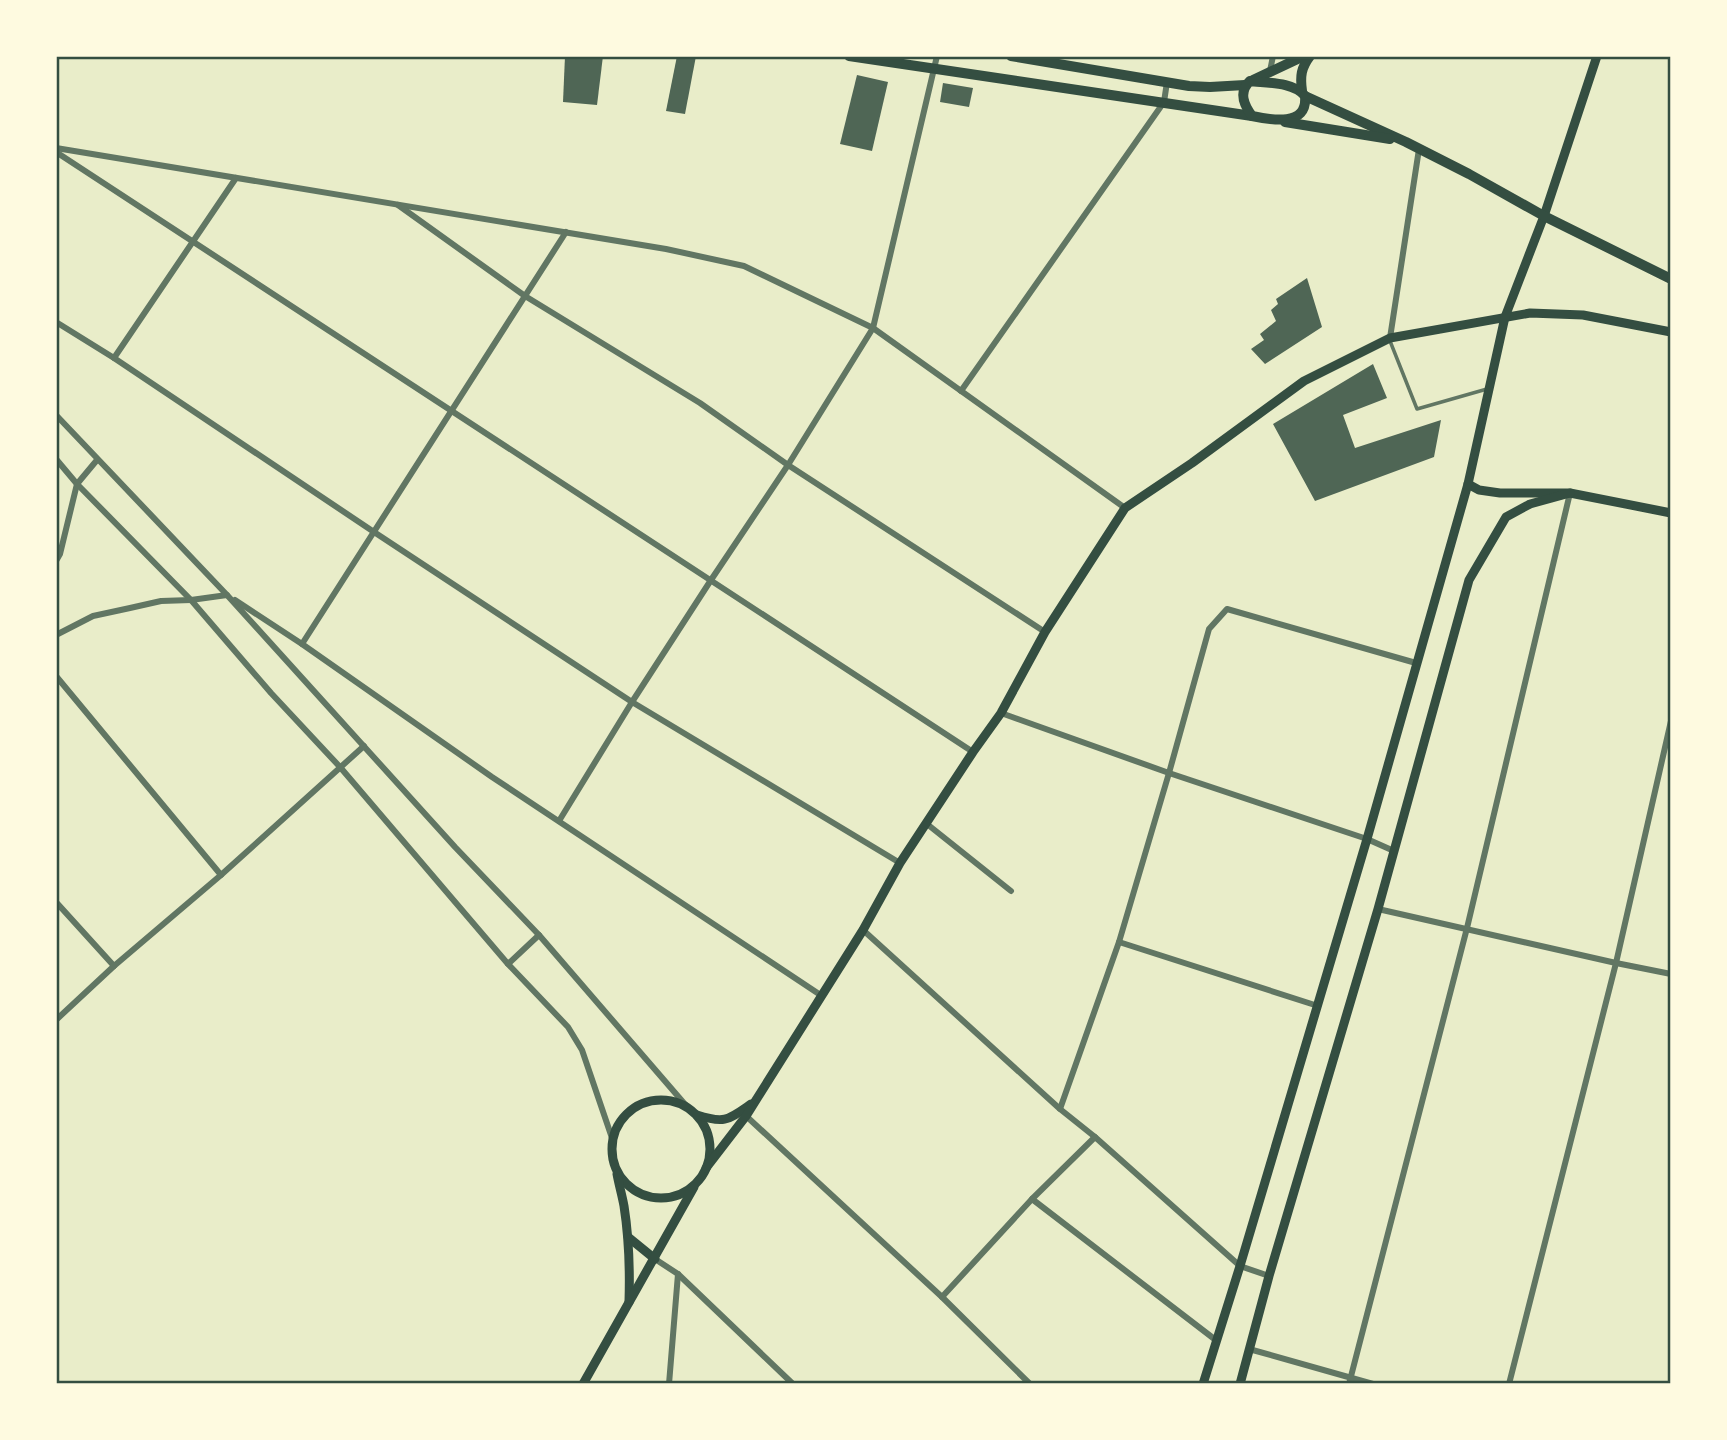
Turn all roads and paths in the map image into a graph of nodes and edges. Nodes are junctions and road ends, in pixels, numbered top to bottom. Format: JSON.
{"nodes":[{"id":1,"x":849,"y":56,"type":"edge"},
{"id":2,"x":937,"y":56,"type":"edge"},
{"id":3,"x":1011,"y":56,"type":"edge"},
{"id":4,"x":1273,"y":56,"type":"edge"},
{"id":5,"x":1304,"y":56,"type":"edge"},
{"id":6,"x":1310,"y":56,"type":"edge"},
{"id":7,"x":1597,"y":56,"type":"edge"},
{"id":8,"x":934,"y":68,"type":"junction"},
{"id":9,"x":1270,"y":72,"type":"junction"},
{"id":10,"x":1167,"y":82,"type":"junction"},
{"id":11,"x":1248,"y":83,"type":"junction"},
{"id":12,"x":1304,"y":94,"type":"junction"},
{"id":13,"x":1164,"y":102,"type":"junction"},
{"id":14,"x":1252,"y":116,"type":"junction"},
{"id":15,"x":1284,"y":121,"type":"junction"},
{"id":16,"x":1406,"y":142,"type":"junction"},
{"id":17,"x":1419,"y":149,"type":"junction"},
{"id":18,"x":56,"y":150,"type":"edge"},
{"id":19,"x":236,"y":178,"type":"junction"},
{"id":20,"x":397,"y":204,"type":"junction"},
{"id":21,"x":1544,"y":216,"type":"junction"},
{"id":22,"x":566,"y":232,"type":"junction"},
{"id":23,"x":193,"y":242,"type":"junction"},
{"id":24,"x":1671,"y":279,"type":"edge"},
{"id":25,"x":525,"y":296,"type":"junction"},
{"id":26,"x":1505,"y":317,"type":"junction"},
{"id":27,"x":56,"y":322,"type":"edge"},
{"id":28,"x":873,"y":328,"type":"junction"},
{"id":29,"x":1671,"y":331,"type":"edge"},
{"id":30,"x":1390,"y":338,"type":"junction"},
{"id":31,"x":114,"y":358,"type":"junction"},
{"id":32,"x":1489,"y":388,"type":"junction"},
{"id":33,"x":961,"y":391,"type":"junction"},
{"id":34,"x":451,"y":411,"type":"junction"},
{"id":35,"x":56,"y":415,"type":"edge"},
{"id":36,"x":56,"y":459,"type":"edge"},
{"id":37,"x":97,"y":460,"type":"junction"},
{"id":38,"x":788,"y":466,"type":"junction"},
{"id":39,"x":77,"y":484,"type":"junction"},
{"id":40,"x":1468,"y":484,"type":"junction"},
{"id":41,"x":1570,"y":492,"type":"junction"},
{"id":42,"x":1125,"y":508,"type":"junction"},
{"id":43,"x":1671,"y":513,"type":"edge"},
{"id":44,"x":374,"y":532,"type":"junction"},
{"id":45,"x":56,"y":561,"type":"edge"},
{"id":46,"x":711,"y":580,"type":"junction"},
{"id":47,"x":227,"y":595,"type":"junction"},
{"id":48,"x":191,"y":600,"type":"junction"},
{"id":49,"x":1045,"y":632,"type":"junction"},
{"id":50,"x":56,"y":635,"type":"edge"},
{"id":51,"x":302,"y":644,"type":"junction"},
{"id":52,"x":1416,"y":663,"type":"junction"},
{"id":53,"x":56,"y":676,"type":"edge"},
{"id":54,"x":632,"y":702,"type":"junction"},
{"id":55,"x":1001,"y":713,"type":"junction"},
{"id":56,"x":1671,"y":721,"type":"edge"},
{"id":57,"x":364,"y":746,"type":"junction"},
{"id":58,"x":974,"y":751,"type":"junction"},
{"id":59,"x":340,"y":767,"type":"junction"},
{"id":60,"x":1169,"y":773,"type":"junction"},
{"id":61,"x":559,"y":821,"type":"junction"},
{"id":62,"x":927,"y":824,"type":"junction"},
{"id":63,"x":1367,"y":839,"type":"junction"},
{"id":64,"x":1394,"y":851,"type":"junction"},
{"id":65,"x":900,"y":863,"type":"junction"},
{"id":66,"x":221,"y":875,"type":"junction"},
{"id":67,"x":1011,"y":891,"type":"dead end"},
{"id":68,"x":56,"y":902,"type":"edge"},
{"id":69,"x":1378,"y":909,"type":"junction"},
{"id":70,"x":1467,"y":928,"type":"junction"},
{"id":71,"x":863,"y":930,"type":"junction"},
{"id":72,"x":539,"y":935,"type":"junction"},
{"id":73,"x":1119,"y":942,"type":"junction"},
{"id":74,"x":1616,"y":963,"type":"junction"},
{"id":75,"x":508,"y":964,"type":"junction"},
{"id":76,"x":114,"y":966,"type":"junction"},
{"id":77,"x":1671,"y":974,"type":"edge"},
{"id":78,"x":822,"y":996,"type":"junction"},
{"id":79,"x":1318,"y":1006,"type":"junction"},
{"id":80,"x":56,"y":1020,"type":"edge"},
{"id":81,"x":1060,"y":1109,"type":"junction"},
{"id":82,"x":693,"y":1112,"type":"junction"},
{"id":83,"x":743,"y":1114,"type":"junction"},
{"id":84,"x":1095,"y":1137,"type":"junction"},
{"id":85,"x":612,"y":1138,"type":"junction"},
{"id":86,"x":706,"y":1168,"type":"junction"},
{"id":87,"x":616,"y":1170,"type":"junction"},
{"id":88,"x":698,"y":1181,"type":"junction"},
{"id":89,"x":1032,"y":1199,"type":"junction"},
{"id":90,"x":628,"y":1237,"type":"junction"},
{"id":91,"x":655,"y":1258,"type":"junction"},
{"id":92,"x":1240,"y":1266,"type":"junction"},
{"id":93,"x":678,"y":1274,"type":"junction"},
{"id":94,"x":1269,"y":1276,"type":"junction"},
{"id":95,"x":942,"y":1297,"type":"junction"},
{"id":96,"x":628,"y":1304,"type":"junction"},
{"id":97,"x":1217,"y":1340,"type":"junction"},
{"id":98,"x":1249,"y":1349,"type":"junction"},
{"id":99,"x":1350,"y":1381,"type":"edge"},
{"id":100,"x":583,"y":1384,"type":"edge"},
{"id":101,"x":669,"y":1384,"type":"edge"},
{"id":102,"x":793,"y":1384,"type":"edge"},
{"id":103,"x":1030,"y":1384,"type":"edge"},
{"id":104,"x":1203,"y":1384,"type":"edge"},
{"id":105,"x":1240,"y":1384,"type":"edge"},
{"id":106,"x":1373,"y":1384,"type":"edge"},
{"id":107,"x":1509,"y":1384,"type":"edge"}],
"edges":[{"from":1,"to":8,"type":"main road"},
{"from":2,"to":8,"type":"street"},
{"from":3,"to":10,"type":"main road"},
{"from":4,"to":9,"type":"street"},
{"from":5,"to":9,"type":"main road"},
{"from":6,"to":12,"type":"main road"},
{"from":7,"to":21,"type":"main road"},
{"from":8,"to":13,"type":"main road"},
{"from":8,"to":28,"type":"street"},
{"from":9,"to":11,"type":"main road"},
{"from":10,"to":11,"type":"main road"},
{"from":10,"to":13,"type":"street"},
{"from":11,"to":12,"type":"main road"},
{"from":11,"to":14,"type":"main road"},
{"from":12,"to":15,"type":"main road"},
{"from":12,"to":16,"type":"main road"},
{"from":13,"to":14,"type":"main road"},
{"from":13,"to":33,"type":"street"},
{"from":14,"to":15,"type":"main road"},
{"from":15,"to":16,"type":"main road"},
{"from":16,"to":17,"type":"main road"},
{"from":17,"to":21,"type":"main road"},
{"from":17,"to":30,"type":"street"},
{"from":18,"to":19,"type":"street"},
{"from":18,"to":23,"type":"street"},
{"from":19,"to":20,"type":"street"},
{"from":19,"to":23,"type":"street"},
{"from":20,"to":22,"type":"street"},
{"from":20,"to":25,"type":"street"},
{"from":21,"to":24,"type":"main road"},
{"from":21,"to":26,"type":"main road"},
{"from":22,"to":25,"type":"street"},
{"from":22,"to":28,"type":"street"},
{"from":23,"to":31,"type":"street"},
{"from":23,"to":34,"type":"street"},
{"from":25,"to":34,"type":"street"},
{"from":25,"to":38,"type":"street"},
{"from":26,"to":29,"type":"main road"},
{"from":26,"to":30,"type":"main road"},
{"from":26,"to":32,"type":"main road"},
{"from":27,"to":31,"type":"street"},
{"from":28,"to":33,"type":"street"},
{"from":28,"to":38,"type":"street"},
{"from":30,"to":32,"type":"lane"},
{"from":30,"to":42,"type":"main road"},
{"from":31,"to":44,"type":"street"},
{"from":32,"to":40,"type":"main road"},
{"from":33,"to":42,"type":"street"},
{"from":34,"to":44,"type":"street"},
{"from":34,"to":46,"type":"street"},
{"from":35,"to":37,"type":"street"},
{"from":36,"to":39,"type":"street"},
{"from":37,"to":39,"type":"street"},
{"from":37,"to":47,"type":"street"},
{"from":38,"to":46,"type":"street"},
{"from":38,"to":49,"type":"street"},
{"from":39,"to":45,"type":"street"},
{"from":39,"to":48,"type":"street"},
{"from":40,"to":41,"type":"main road"},
{"from":40,"to":52,"type":"main road"},
{"from":41,"to":43,"type":"main road"},
{"from":41,"to":64,"type":"main road"},
{"from":41,"to":70,"type":"street"},
{"from":42,"to":49,"type":"main road"},
{"from":44,"to":51,"type":"street"},
{"from":44,"to":54,"type":"street"},
{"from":46,"to":54,"type":"street"},
{"from":46,"to":58,"type":"street"},
{"from":47,"to":48,"type":"street"},
{"from":47,"to":51,"type":"street"},
{"from":47,"to":57,"type":"street"},
{"from":48,"to":50,"type":"street"},
{"from":48,"to":59,"type":"street"},
{"from":49,"to":55,"type":"main road"},
{"from":51,"to":61,"type":"street"},
{"from":52,"to":60,"type":"street"},
{"from":52,"to":63,"type":"main road"},
{"from":53,"to":66,"type":"street"},
{"from":54,"to":61,"type":"street"},
{"from":54,"to":65,"type":"street"},
{"from":55,"to":58,"type":"main road"},
{"from":55,"to":60,"type":"street"},
{"from":56,"to":74,"type":"street"},
{"from":57,"to":59,"type":"street"},
{"from":57,"to":72,"type":"street"},
{"from":58,"to":62,"type":"main road"},
{"from":59,"to":66,"type":"street"},
{"from":59,"to":75,"type":"street"},
{"from":60,"to":63,"type":"street"},
{"from":60,"to":73,"type":"street"},
{"from":61,"to":78,"type":"street"},
{"from":62,"to":65,"type":"main road"},
{"from":62,"to":67,"type":"street"},
{"from":63,"to":64,"type":"street"},
{"from":63,"to":79,"type":"main road"},
{"from":64,"to":69,"type":"main road"},
{"from":65,"to":71,"type":"main road"},
{"from":66,"to":76,"type":"street"},
{"from":68,"to":76,"type":"street"},
{"from":69,"to":70,"type":"street"},
{"from":69,"to":94,"type":"main road"},
{"from":70,"to":74,"type":"street"},
{"from":70,"to":99,"type":"street"},
{"from":71,"to":78,"type":"main road"},
{"from":71,"to":81,"type":"street"},
{"from":72,"to":75,"type":"street"},
{"from":72,"to":82,"type":"street"},
{"from":73,"to":79,"type":"street"},
{"from":73,"to":81,"type":"street"},
{"from":74,"to":77,"type":"street"},
{"from":74,"to":107,"type":"street"},
{"from":75,"to":85,"type":"street"},
{"from":76,"to":80,"type":"street"},
{"from":78,"to":83,"type":"main road"},
{"from":79,"to":92,"type":"main road"},
{"from":81,"to":84,"type":"street"},
{"from":82,"to":83,"type":"main road"},
{"from":82,"to":85,"type":"main road"},
{"from":82,"to":86,"type":"main road"},
{"from":83,"to":86,"type":"main road"},
{"from":83,"to":95,"type":"street"},
{"from":84,"to":89,"type":"street"},
{"from":84,"to":92,"type":"street"},
{"from":85,"to":87,"type":"main road"},
{"from":86,"to":88,"type":"main road"},
{"from":87,"to":88,"type":"main road"},
{"from":87,"to":90,"type":"main road"},
{"from":88,"to":91,"type":"main road"},
{"from":89,"to":95,"type":"street"},
{"from":89,"to":97,"type":"street"},
{"from":90,"to":91,"type":"main road"},
{"from":90,"to":96,"type":"main road"},
{"from":91,"to":93,"type":"street"},
{"from":91,"to":96,"type":"main road"},
{"from":92,"to":94,"type":"street"},
{"from":92,"to":97,"type":"main road"},
{"from":93,"to":101,"type":"street"},
{"from":93,"to":102,"type":"street"},
{"from":94,"to":98,"type":"main road"},
{"from":95,"to":103,"type":"street"},
{"from":96,"to":100,"type":"main road"},
{"from":97,"to":104,"type":"main road"},
{"from":98,"to":99,"type":"street"},
{"from":98,"to":105,"type":"main road"},
{"from":99,"to":106,"type":"street"}]}
